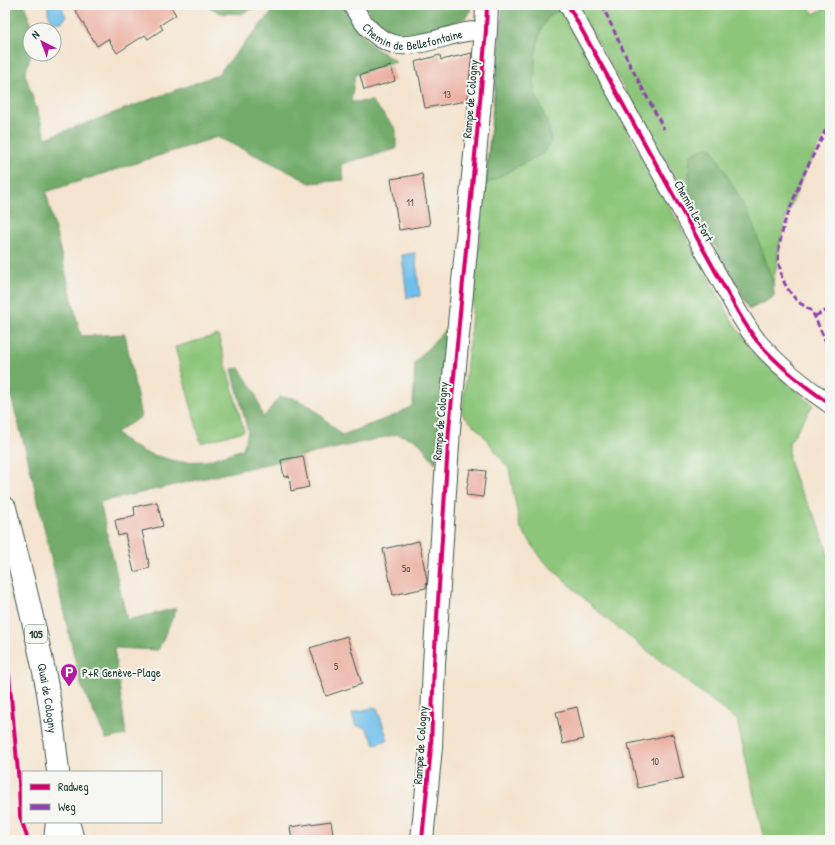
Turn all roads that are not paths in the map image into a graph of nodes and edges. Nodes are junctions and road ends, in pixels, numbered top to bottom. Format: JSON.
{"nodes":[{"id":1,"x":352,"y":5,"type":"edge"},
{"id":2,"x":487,"y":5,"type":"edge"},
{"id":3,"x":568,"y":5,"type":"edge"},
{"id":4,"x":486,"y":30,"type":"junction"},
{"id":5,"x":830,"y":404,"type":"edge"},
{"id":6,"x":5,"y":508,"type":"edge"},
{"id":7,"x":58,"y":771,"type":"edge"},
{"id":8,"x":57,"y":823,"type":"edge"},
{"id":9,"x":68,"y":823,"type":"edge"},
{"id":10,"x":55,"y":840,"type":"edge"},
{"id":11,"x":74,"y":840,"type":"edge"},
{"id":12,"x":422,"y":840,"type":"edge"}],
"edges":[{"from":1,"to":4,"type":"street","name":"Chemin de Bellefontaine"},
{"from":2,"to":4,"type":"street","name":"Rampe de Cologny"},
{"from":3,"to":5,"type":"street","name":"Chemin Le-Fort"},
{"from":4,"to":12,"type":"street","name":"Rampe de Cologny"},
{"from":6,"to":7,"type":"street","name":"Quai de Cologny","number":"105"},
{"from":8,"to":10,"type":"street"},
{"from":9,"to":11,"type":"street"}]}
